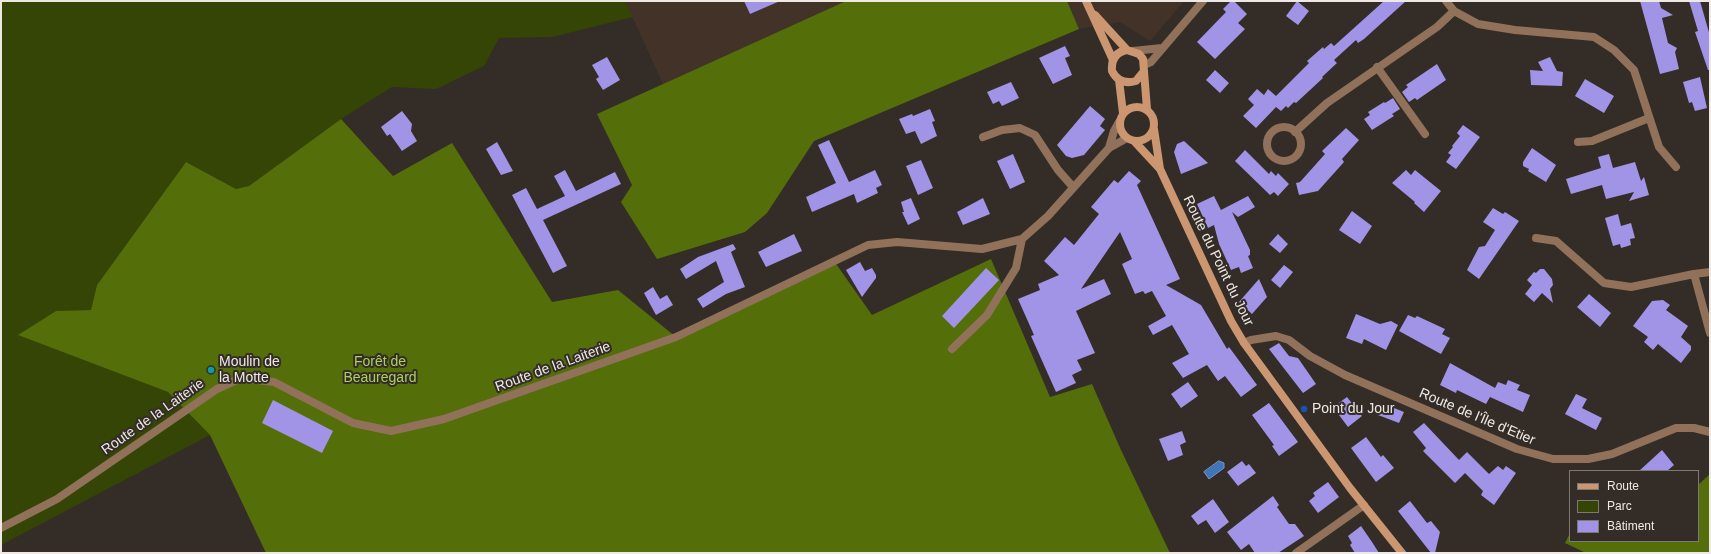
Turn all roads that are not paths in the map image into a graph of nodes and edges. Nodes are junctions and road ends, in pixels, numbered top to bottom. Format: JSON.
{"nodes":[{"id":1,"x":1086,"y":1,"type":"edge"},
{"id":2,"x":1203,"y":1,"type":"edge"},
{"id":3,"x":1446,"y":1,"type":"edge"},
{"id":4,"x":1454,"y":11,"type":"junction"},
{"id":5,"x":1091,"y":12,"type":"junction"},
{"id":6,"x":1162,"y":48,"type":"junction"},
{"id":7,"x":1130,"y":50,"type":"junction"},
{"id":8,"x":1113,"y":60,"type":"junction"},
{"id":9,"x":1377,"y":67,"type":"junction"},
{"id":10,"x":1144,"y":68,"type":"junction"},
{"id":11,"x":1118,"y":80,"type":"junction"},
{"id":12,"x":1147,"y":109,"type":"junction"},
{"id":13,"x":1123,"y":113,"type":"junction"},
{"id":14,"x":1649,"y":118,"type":"junction"},
{"id":15,"x":1119,"y":122,"type":"junction"},
{"id":16,"x":1154,"y":129,"type":"junction"},
{"id":17,"x":1296,"y":132,"type":"junction"},
{"id":18,"x":1425,"y":134,"type":"dead end"},
{"id":19,"x":984,"y":136,"type":"dead end"},
{"id":20,"x":1131,"y":140,"type":"junction"},
{"id":21,"x":1578,"y":142,"type":"dead end"},
{"id":22,"x":1109,"y":148,"type":"junction"},
{"id":23,"x":1676,"y":167,"type":"dead end"},
{"id":24,"x":1160,"y":169,"type":"junction"},
{"id":25,"x":1073,"y":187,"type":"junction"},
{"id":26,"x":1536,"y":238,"type":"dead end"},
{"id":27,"x":1022,"y":239,"type":"junction"},
{"id":28,"x":1710,"y":272,"type":"edge"},
{"id":29,"x":1694,"y":274,"type":"junction"},
{"id":30,"x":1710,"y":332,"type":"edge"},
{"id":31,"x":1244,"y":343,"type":"junction"},
{"id":32,"x":952,"y":350,"type":"dead end"},
{"id":33,"x":1710,"y":432,"type":"edge"},
{"id":34,"x":1364,"y":505,"type":"junction"},
{"id":35,"x":1,"y":528,"type":"edge"},
{"id":36,"x":1296,"y":553,"type":"edge"},
{"id":37,"x":1402,"y":553,"type":"edge"}],
"edges":[{"from":1,"to":5,"type":"main road"},
{"from":2,"to":6,"type":"street"},
{"from":3,"to":4,"type":"street"},
{"from":4,"to":9,"type":"street"},
{"from":4,"to":14,"type":"street"},
{"from":5,"to":7,"type":"main road"},
{"from":5,"to":8,"type":"main road"},
{"from":6,"to":7,"type":"street"},
{"from":6,"to":10,"type":"street"},
{"from":7,"to":8,"type":"main road"},
{"from":7,"to":10,"type":"main road"},
{"from":8,"to":11,"type":"main road"},
{"from":9,"to":17,"type":"street"},
{"from":9,"to":18,"type":"street"},
{"from":10,"to":11,"type":"main road"},
{"from":10,"to":12,"type":"main road"},
{"from":11,"to":13,"type":"main road"},
{"from":12,"to":13,"type":"main road"},
{"from":12,"to":16,"type":"main road"},
{"from":13,"to":15,"type":"main road"},
{"from":14,"to":21,"type":"street"},
{"from":14,"to":23,"type":"street"},
{"from":15,"to":20,"type":"main road"},
{"from":15,"to":22,"type":"street","name":"Route de la Laiterie"},
{"from":16,"to":20,"type":"main road"},
{"from":16,"to":24,"type":"main road","name":"Route du Point du Jour"},
{"from":17,"to":17,"type":"street"},
{"from":19,"to":25,"type":"street"},
{"from":20,"to":22,"type":"street","name":"Route de la Laiterie"},
{"from":20,"to":24,"type":"main road","name":"Route du Point du Jour"},
{"from":22,"to":25,"type":"street","name":"Route de la Laiterie"},
{"from":24,"to":31,"type":"main road","name":"Route du Point du Jour"},
{"from":25,"to":27,"type":"street","name":"Route de la Laiterie"},
{"from":26,"to":29,"type":"street"},
{"from":27,"to":32,"type":"street"},
{"from":27,"to":35,"type":"street","name":"Route de la Laiterie"},
{"from":28,"to":29,"type":"street"},
{"from":29,"to":30,"type":"street"},
{"from":31,"to":33,"type":"street","name":"Route de l'Île d'Etier"},
{"from":31,"to":34,"type":"main road","name":"Route du Point du Jour"},
{"from":34,"to":36,"type":"street"},
{"from":34,"to":37,"type":"main road","name":"Route du Point du Jour"}]}
